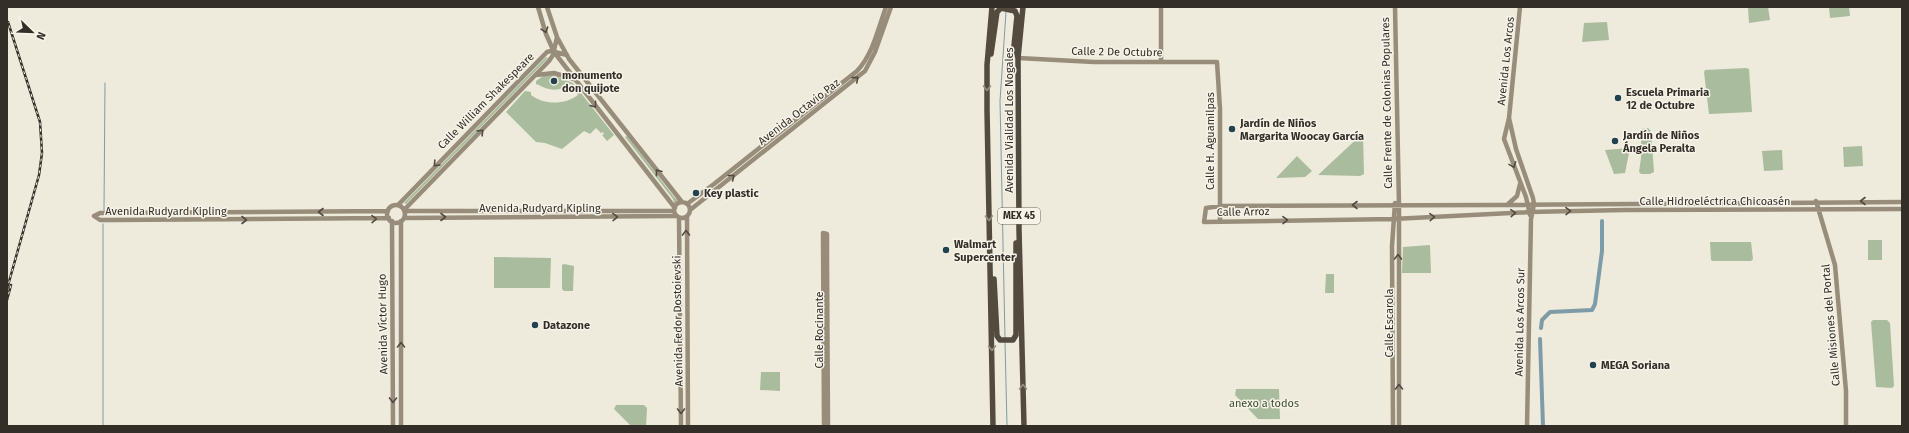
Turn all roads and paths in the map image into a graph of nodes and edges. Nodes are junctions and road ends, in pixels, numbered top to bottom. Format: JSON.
{"nodes":[{"id":1,"x":538,"y":7,"type":"edge"},
{"id":2,"x":547,"y":7,"type":"edge"},
{"id":3,"x":886,"y":7,"type":"edge"},
{"id":4,"x":890,"y":7,"type":"edge"},
{"id":5,"x":992,"y":7,"type":"edge"},
{"id":6,"x":1023,"y":7,"type":"edge"},
{"id":7,"x":1161,"y":7,"type":"edge"},
{"id":8,"x":1395,"y":7,"type":"edge"},
{"id":9,"x":1520,"y":7,"type":"edge"},
{"id":10,"x":1001,"y":8,"type":"edge"},
{"id":11,"x":557,"y":37,"type":"junction"},
{"id":12,"x":554,"y":52,"type":"junction"},
{"id":13,"x":567,"y":55,"type":"junction"},
{"id":14,"x":1018,"y":58,"type":"junction"},
{"id":15,"x":1216,"y":61,"type":"joint"},
{"id":16,"x":1161,"y":62,"type":"junction"},
{"id":17,"x":987,"y":65,"type":"junction"},
{"id":18,"x":536,"y":75,"type":"junction"},
{"id":19,"x":574,"y":80,"type":"junction"},
{"id":20,"x":1509,"y":118,"type":"junction"},
{"id":21,"x":1520,"y":182,"type":"junction"},
{"id":22,"x":1816,"y":201,"type":"junction"},
{"id":23,"x":1902,"y":202,"type":"edge"},
{"id":24,"x":685,"y":203,"type":"junction"},
{"id":25,"x":1528,"y":204,"type":"junction"},
{"id":26,"x":1534,"y":204,"type":"junction"},
{"id":27,"x":398,"y":205,"type":"junction"},
{"id":28,"x":1397,"y":205,"type":"junction"},
{"id":29,"x":1508,"y":205,"type":"junction"},
{"id":30,"x":1220,"y":206,"type":"junction"},
{"id":31,"x":1818,"y":209,"type":"junction"},
{"id":32,"x":1902,"y":209,"type":"edge"},
{"id":33,"x":405,"y":210,"type":"junction"},
{"id":34,"x":690,"y":210,"type":"junction"},
{"id":35,"x":388,"y":211,"type":"junction"},
{"id":36,"x":1531,"y":212,"type":"junction"},
{"id":37,"x":112,"y":213,"type":"junction"},
{"id":38,"x":676,"y":213,"type":"junction"},
{"id":39,"x":688,"y":217,"type":"junction"},
{"id":40,"x":403,"y":219,"type":"junction"},
{"id":41,"x":1396,"y":219,"type":"junction"},
{"id":42,"x":112,"y":220,"type":"junction"},
{"id":43,"x":390,"y":220,"type":"junction"},
{"id":44,"x":1220,"y":221,"type":"junction"},
{"id":45,"x":1019,"y":230,"type":"junction"},
{"id":46,"x":989,"y":235,"type":"junction"},
{"id":47,"x":401,"y":313,"type":"junction"},
{"id":48,"x":392,"y":314,"type":"junction"},
{"id":49,"x":393,"y":426,"type":"edge"},
{"id":50,"x":401,"y":426,"type":"edge"},
{"id":51,"x":681,"y":426,"type":"edge"},
{"id":52,"x":688,"y":426,"type":"edge"},
{"id":53,"x":824,"y":426,"type":"edge"},
{"id":54,"x":828,"y":426,"type":"edge"},
{"id":55,"x":993,"y":426,"type":"edge"},
{"id":56,"x":1024,"y":426,"type":"edge"},
{"id":57,"x":1393,"y":426,"type":"edge"},
{"id":58,"x":1399,"y":426,"type":"edge"},
{"id":59,"x":1527,"y":426,"type":"edge"},
{"id":60,"x":1846,"y":426,"type":"edge"}],
"edges":[{"from":1,"to":12,"type":"street","one_way":true},
{"from":2,"to":11,"type":"street"},
{"from":3,"to":24,"type":"street","name":"Avenida Octavio Paz"},
{"from":34,"to":4,"type":"street","name":"Avenida Octavio Paz","one_way":true},
{"from":5,"to":17,"type":"highway","name":"Avenida Vialidad Los Nogales","number":"MEX 45"},
{"from":6,"to":14,"type":"highway","name":"Avenida Vialidad Los Nogales","number":"MEX 45"},
{"from":7,"to":16,"type":"street"},
{"from":8,"to":28,"type":"street","name":"Calle Frente de Colonias Populares"},
{"from":9,"to":20,"type":"street","name":"Avenida Los Arcos"},
{"from":10,"to":14,"type":"highway"},
{"from":10,"to":17,"type":"highway"},
{"from":11,"to":12,"type":"street"},
{"from":11,"to":13,"type":"street"},
{"from":12,"to":13,"type":"street"},
{"from":12,"to":18,"type":"street","name":"Calle William Shakespeare"},
{"from":12,"to":19,"type":"street"},
{"from":12,"to":27,"type":"street","name":"Calle William Shakespeare","one_way":true},
{"from":24,"to":13,"type":"street","one_way":true},
{"from":14,"to":16,"type":"street","name":"Calle 2 De Octubre"},
{"from":14,"to":45,"type":"highway","name":"Avenida Vialidad Los Nogales","number":"MEX 45"},
{"from":15,"to":16,"type":"street","name":"Calle 2 De Octubre"},
{"from":15,"to":30,"type":"street","name":"Calle H. Aguamilpas"},
{"from":17,"to":46,"type":"highway","name":"Avenida Vialidad Los Nogales","number":"MEX 45","one_way":true},
{"from":18,"to":19,"type":"street"},
{"from":33,"to":18,"type":"street","name":"Calle William Shakespeare","one_way":true},
{"from":19,"to":38,"type":"street","one_way":true},
{"from":20,"to":21,"type":"street","name":"Avenida Los Arcos","one_way":true},
{"from":20,"to":26,"type":"street","name":"Avenida Los Arcos"},
{"from":21,"to":25,"type":"street","name":"Avenida Los Arcos"},
{"from":21,"to":29,"type":"street"},
{"from":23,"to":22,"type":"street","name":"Calle Hidroeléctrica Chicoasén","one_way":true},
{"from":22,"to":26,"type":"street","name":"Calle Hidroeléctrica Chicoasén"},
{"from":22,"to":31,"type":"street","name":"Calle Misiones del Portal"},
{"from":24,"to":34,"type":"street"},
{"from":24,"to":38,"type":"street","name":"Avenida Octavio Paz"},
{"from":25,"to":26,"type":"street","name":"Calle Arroz"},
{"from":25,"to":29,"type":"street","name":"Calle Arroz"},
{"from":25,"to":36,"type":"street","name":"Avenida Los Arcos"},
{"from":26,"to":36,"type":"street","name":"Avenida Los Arcos"},
{"from":27,"to":33,"type":"street"},
{"from":27,"to":35,"type":"street"},
{"from":28,"to":29,"type":"street","name":"Calle Arroz"},
{"from":28,"to":30,"type":"street","name":"Calle Arroz","one_way":true},
{"from":28,"to":41,"type":"street","name":"Calle Frente de Colonias Populares"},
{"from":30,"to":44,"type":"street","name":"Calle H. Aguamilpas"},
{"from":30,"to":44,"type":"street","name":"Calle Arroz"},
{"from":31,"to":32,"type":"street","name":"Calle Hidroeléctrica Chicoasén"},
{"from":36,"to":31,"type":"street","name":"Calle Hidroeléctrica Chicoasén","one_way":true},
{"from":31,"to":60,"type":"street","name":"Calle Misiones del Portal"},
{"from":33,"to":38,"type":"street","name":"Avenida Rudyard Kipling"},
{"from":33,"to":40,"type":"street"},
{"from":34,"to":39,"type":"street","name":"Avenida Fedor Dostoievski"},
{"from":35,"to":37,"type":"street","name":"Avenida Rudyard Kipling","one_way":true},
{"from":35,"to":43,"type":"street"},
{"from":41,"to":36,"type":"street","name":"Calle Arroz","one_way":true},
{"from":36,"to":59,"type":"street","name":"Avenida Los Arcos Sur"},
{"from":37,"to":42,"type":"street"},
{"from":37,"to":42,"type":"street","name":"Avenida Rudyard Kipling"},
{"from":38,"to":39,"type":"street"},
{"from":40,"to":38,"type":"street","name":"Avenida Rudyard Kipling","one_way":true},
{"from":38,"to":51,"type":"street","name":"Avenida Fedor Dostoievski","one_way":true},
{"from":52,"to":39,"type":"street","name":"Avenida Fedor Dostoievski","one_way":true},
{"from":40,"to":43,"type":"street"},
{"from":40,"to":47,"type":"street","name":"Avenida Víctor Hugo"},
{"from":44,"to":41,"type":"street","name":"Calle Arroz","one_way":true},
{"from":41,"to":57,"type":"street","name":"Calle Escarola"},
{"from":58,"to":41,"type":"street","name":"Calle Escarola","one_way":true},
{"from":42,"to":43,"type":"street","name":"Avenida Rudyard Kipling","one_way":true},
{"from":43,"to":48,"type":"street","name":"Avenida Víctor Hugo"},
{"from":45,"to":46,"type":"highway"},
{"from":56,"to":45,"type":"highway","name":"Avenida Vialidad Los Nogales","number":"MEX 45","one_way":true},
{"from":46,"to":55,"type":"highway","name":"Avenida Vialidad Los Nogales","number":"MEX 45","one_way":true},
{"from":47,"to":48,"type":"street"},
{"from":50,"to":47,"type":"street","name":"Avenida Víctor Hugo","one_way":true},
{"from":48,"to":49,"type":"street","name":"Avenida Víctor Hugo","one_way":true},
{"from":53,"to":54,"type":"street","name":"Calle Rocinante"}]}
